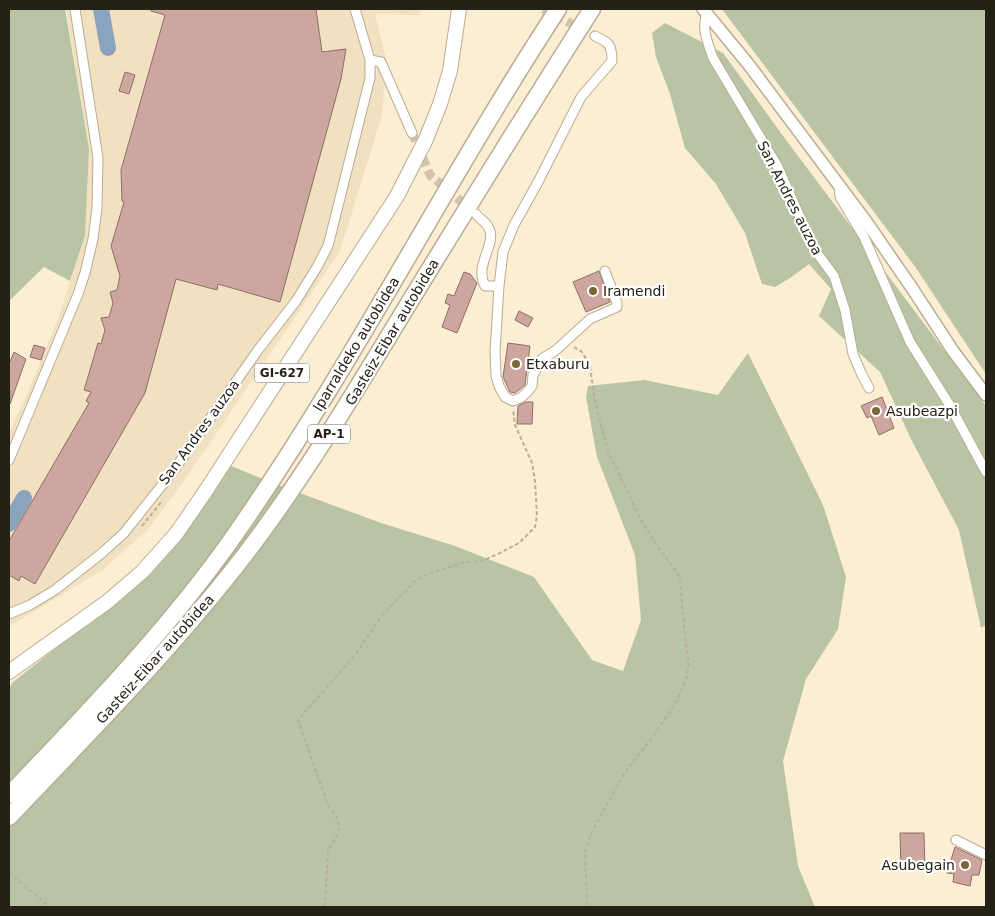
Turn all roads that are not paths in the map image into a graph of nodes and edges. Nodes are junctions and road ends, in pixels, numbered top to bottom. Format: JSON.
{"nodes":[{"id":1,"x":75,"y":9,"type":"edge"},
{"id":2,"x":355,"y":9,"type":"edge"},
{"id":3,"x":459,"y":9,"type":"edge"},
{"id":4,"x":558,"y":9,"type":"edge"},
{"id":5,"x":592,"y":9,"type":"edge"},
{"id":6,"x":705,"y":11,"type":"edge"},
{"id":7,"x":595,"y":36,"type":"tunnel mouth"},
{"id":8,"x":370,"y":60,"type":"junction"},
{"id":9,"x":412,"y":132,"type":"tunnel mouth"},
{"id":10,"x":839,"y":185,"type":"junction"},
{"id":11,"x":476,"y":214,"type":"tunnel mouth"},
{"id":12,"x":605,"y":271,"type":"dead end"},
{"id":13,"x":499,"y":286,"type":"junction"},
{"id":14,"x":870,"y":388,"type":"dead end"},
{"id":15,"x":986,"y":395,"type":"edge"},
{"id":16,"x":9,"y":460,"type":"edge"},
{"id":17,"x":986,"y":472,"type":"edge"},
{"id":18,"x":9,"y":614,"type":"edge"},
{"id":19,"x":9,"y":672,"type":"edge"},
{"id":20,"x":9,"y":795,"type":"edge"},
{"id":21,"x":9,"y":817,"type":"edge"},
{"id":22,"x":956,"y":840,"type":"dead end"},
{"id":23,"x":986,"y":855,"type":"edge"}],
"edges":[{"from":1,"to":16,"type":"street"},
{"from":2,"to":8,"type":"street","name":"San Andres auzoa"},
{"from":3,"to":19,"type":"main road","number":"GI-627"},
{"from":4,"to":20,"type":"highway","name":"Iparraldeko autobidea","number":"AP-1"},
{"from":5,"to":21,"type":"highway","name":"Gasteiz-Eibar autobidea","number":"AP-1"},
{"from":6,"to":10,"type":"street","name":"San Andres auzoa"},
{"from":6,"to":14,"type":"street","name":"San Andres auzoa"},
{"from":7,"to":13,"type":"street"},
{"from":8,"to":9,"type":"street"},
{"from":8,"to":18,"type":"street","name":"San Andres auzoa"},
{"from":10,"to":15,"type":"street","name":"San Andres auzoa"},
{"from":10,"to":17,"type":"street","name":"San Andres auzoa"},
{"from":11,"to":13,"type":"street"},
{"from":12,"to":13,"type":"street"},
{"from":22,"to":23,"type":"street"}]}
